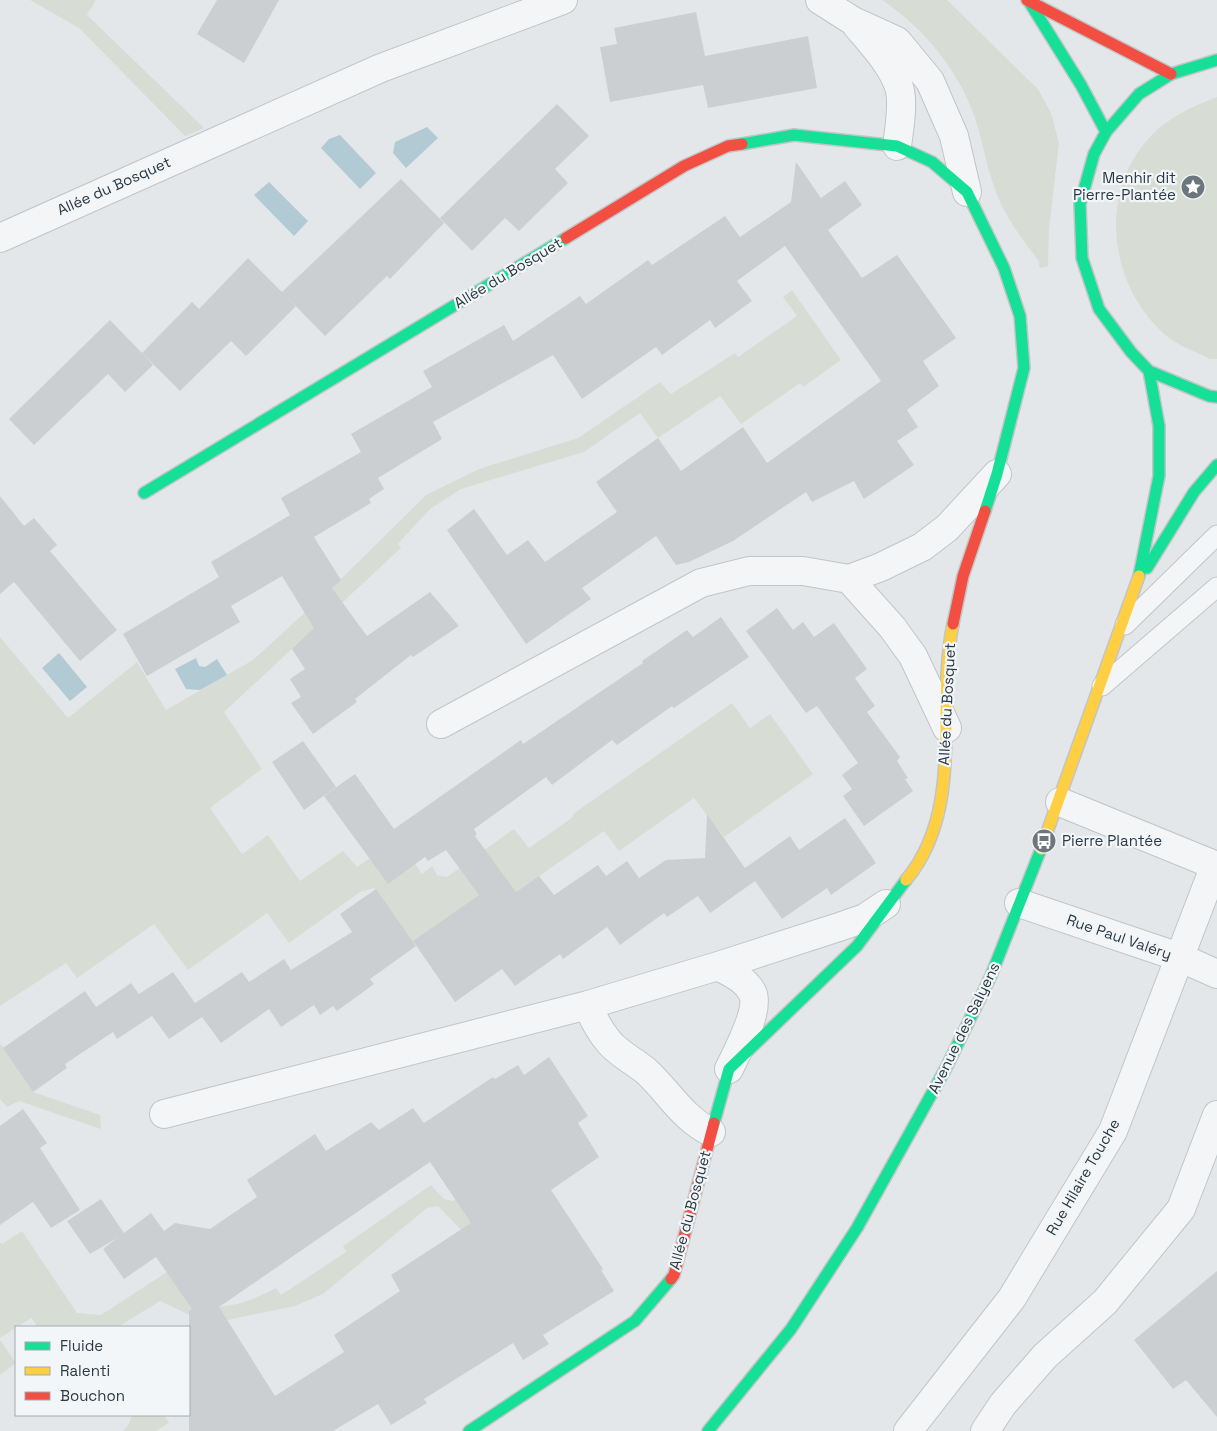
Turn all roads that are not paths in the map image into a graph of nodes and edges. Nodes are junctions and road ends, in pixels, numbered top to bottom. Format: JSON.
{"nodes":[{"id":1,"x":563,"y":0,"type":"edge"},
{"id":2,"x":820,"y":0,"type":"edge"},
{"id":3,"x":1029,"y":1,"type":"edge"},
{"id":4,"x":853,"y":21,"type":"junction"},
{"id":5,"x":1217,"y":60,"type":"edge"},
{"id":6,"x":1171,"y":74,"type":"junction"},
{"id":7,"x":1106,"y":132,"type":"junction"},
{"id":8,"x":897,"y":146,"type":"junction"},
{"id":9,"x":967,"y":192,"type":"junction"},
{"id":10,"x":0,"y":238,"type":"edge"},
{"id":11,"x":1149,"y":371,"type":"junction"},
{"id":12,"x":1217,"y":397,"type":"edge"},
{"id":13,"x":1217,"y":465,"type":"edge"},
{"id":14,"x":997,"y":474,"type":"junction"},
{"id":15,"x":144,"y":493,"type":"dead end"},
{"id":16,"x":1217,"y":535,"type":"edge"},
{"id":17,"x":850,"y":579,"type":"junction"},
{"id":18,"x":1138,"y":582,"type":"junction"},
{"id":19,"x":1217,"y":587,"type":"edge"},
{"id":20,"x":1123,"y":627,"type":"junction"},
{"id":21,"x":1099,"y":689,"type":"junction"},
{"id":22,"x":441,"y":724,"type":"dead end"},
{"id":23,"x":947,"y":728,"type":"junction"},
{"id":24,"x":1060,"y":802,"type":"junction"},
{"id":25,"x":1216,"y":865,"type":"edge"},
{"id":26,"x":1019,"y":903,"type":"junction"},
{"id":27,"x":886,"y":904,"type":"junction"},
{"id":28,"x":1179,"y":957,"type":"junction"},
{"id":29,"x":718,"y":966,"type":"junction"},
{"id":30,"x":1217,"y":974,"type":"edge"},
{"id":31,"x":588,"y":1005,"type":"junction"},
{"id":32,"x":729,"y":1069,"type":"junction"},
{"id":33,"x":164,"y":1114,"type":"dead end"},
{"id":34,"x":1217,"y":1115,"type":"edge"},
{"id":35,"x":711,"y":1132,"type":"junction"},
{"id":36,"x":469,"y":1431,"type":"edge"},
{"id":37,"x":708,"y":1431,"type":"edge"},
{"id":38,"x":908,"y":1431,"type":"edge"},
{"id":39,"x":985,"y":1431,"type":"edge"}],
"edges":[{"from":1,"to":10,"type":"street","name":"Allée du Bosquet"},
{"from":2,"to":4,"type":"street","name":"Allée du Bosquet"},
{"from":3,"to":6,"type":"street"},
{"from":3,"to":7,"type":"street"},
{"from":4,"to":8,"type":"street","name":"Allée du Bosquet"},
{"from":4,"to":9,"type":"street","name":"Allée du Bosquet"},
{"from":5,"to":6,"type":"street"},
{"from":6,"to":7,"type":"street"},
{"from":7,"to":11,"type":"street"},
{"from":8,"to":9,"type":"street","name":"Allée du Bosquet"},
{"from":8,"to":15,"type":"street","name":"Allée du Bosquet"},
{"from":9,"to":14,"type":"street","name":"Allée du Bosquet"},
{"from":11,"to":12,"type":"street"},
{"from":11,"to":18,"type":"street","name":"Avenue des Salyens"},
{"from":13,"to":18,"type":"street","name":"Avenue des Salyens"},
{"from":14,"to":17,"type":"street"},
{"from":14,"to":23,"type":"street","name":"Allée du Bosquet"},
{"from":16,"to":20,"type":"lane"},
{"from":17,"to":22,"type":"street"},
{"from":17,"to":23,"type":"street"},
{"from":18,"to":20,"type":"street","name":"Avenue des Salyens"},
{"from":19,"to":21,"type":"lane"},
{"from":20,"to":21,"type":"street","name":"Avenue des Salyens"},
{"from":21,"to":24,"type":"street","name":"Avenue des Salyens"},
{"from":23,"to":27,"type":"street","name":"Allée du Bosquet"},
{"from":24,"to":25,"type":"street"},
{"from":24,"to":26,"type":"street","name":"Avenue des Salyens"},
{"from":25,"to":28,"type":"street","name":"Rue Hilaire Touche"},
{"from":26,"to":28,"type":"street","name":"Rue Paul Valéry"},
{"from":26,"to":37,"type":"street","name":"Avenue des Salyens"},
{"from":27,"to":29,"type":"street"},
{"from":27,"to":32,"type":"street","name":"Allée du Bosquet"},
{"from":28,"to":30,"type":"street","name":"Rue Paul Valéry"},
{"from":28,"to":38,"type":"street","name":"Rue Hilaire Touche"},
{"from":29,"to":31,"type":"street"},
{"from":29,"to":32,"type":"street","name":"Allée du Bosquet"},
{"from":31,"to":33,"type":"street"},
{"from":31,"to":35,"type":"street"},
{"from":32,"to":35,"type":"street","name":"Allée du Bosquet"},
{"from":34,"to":39,"type":"street"},
{"from":35,"to":36,"type":"street","name":"Allée du Bosquet"}]}
